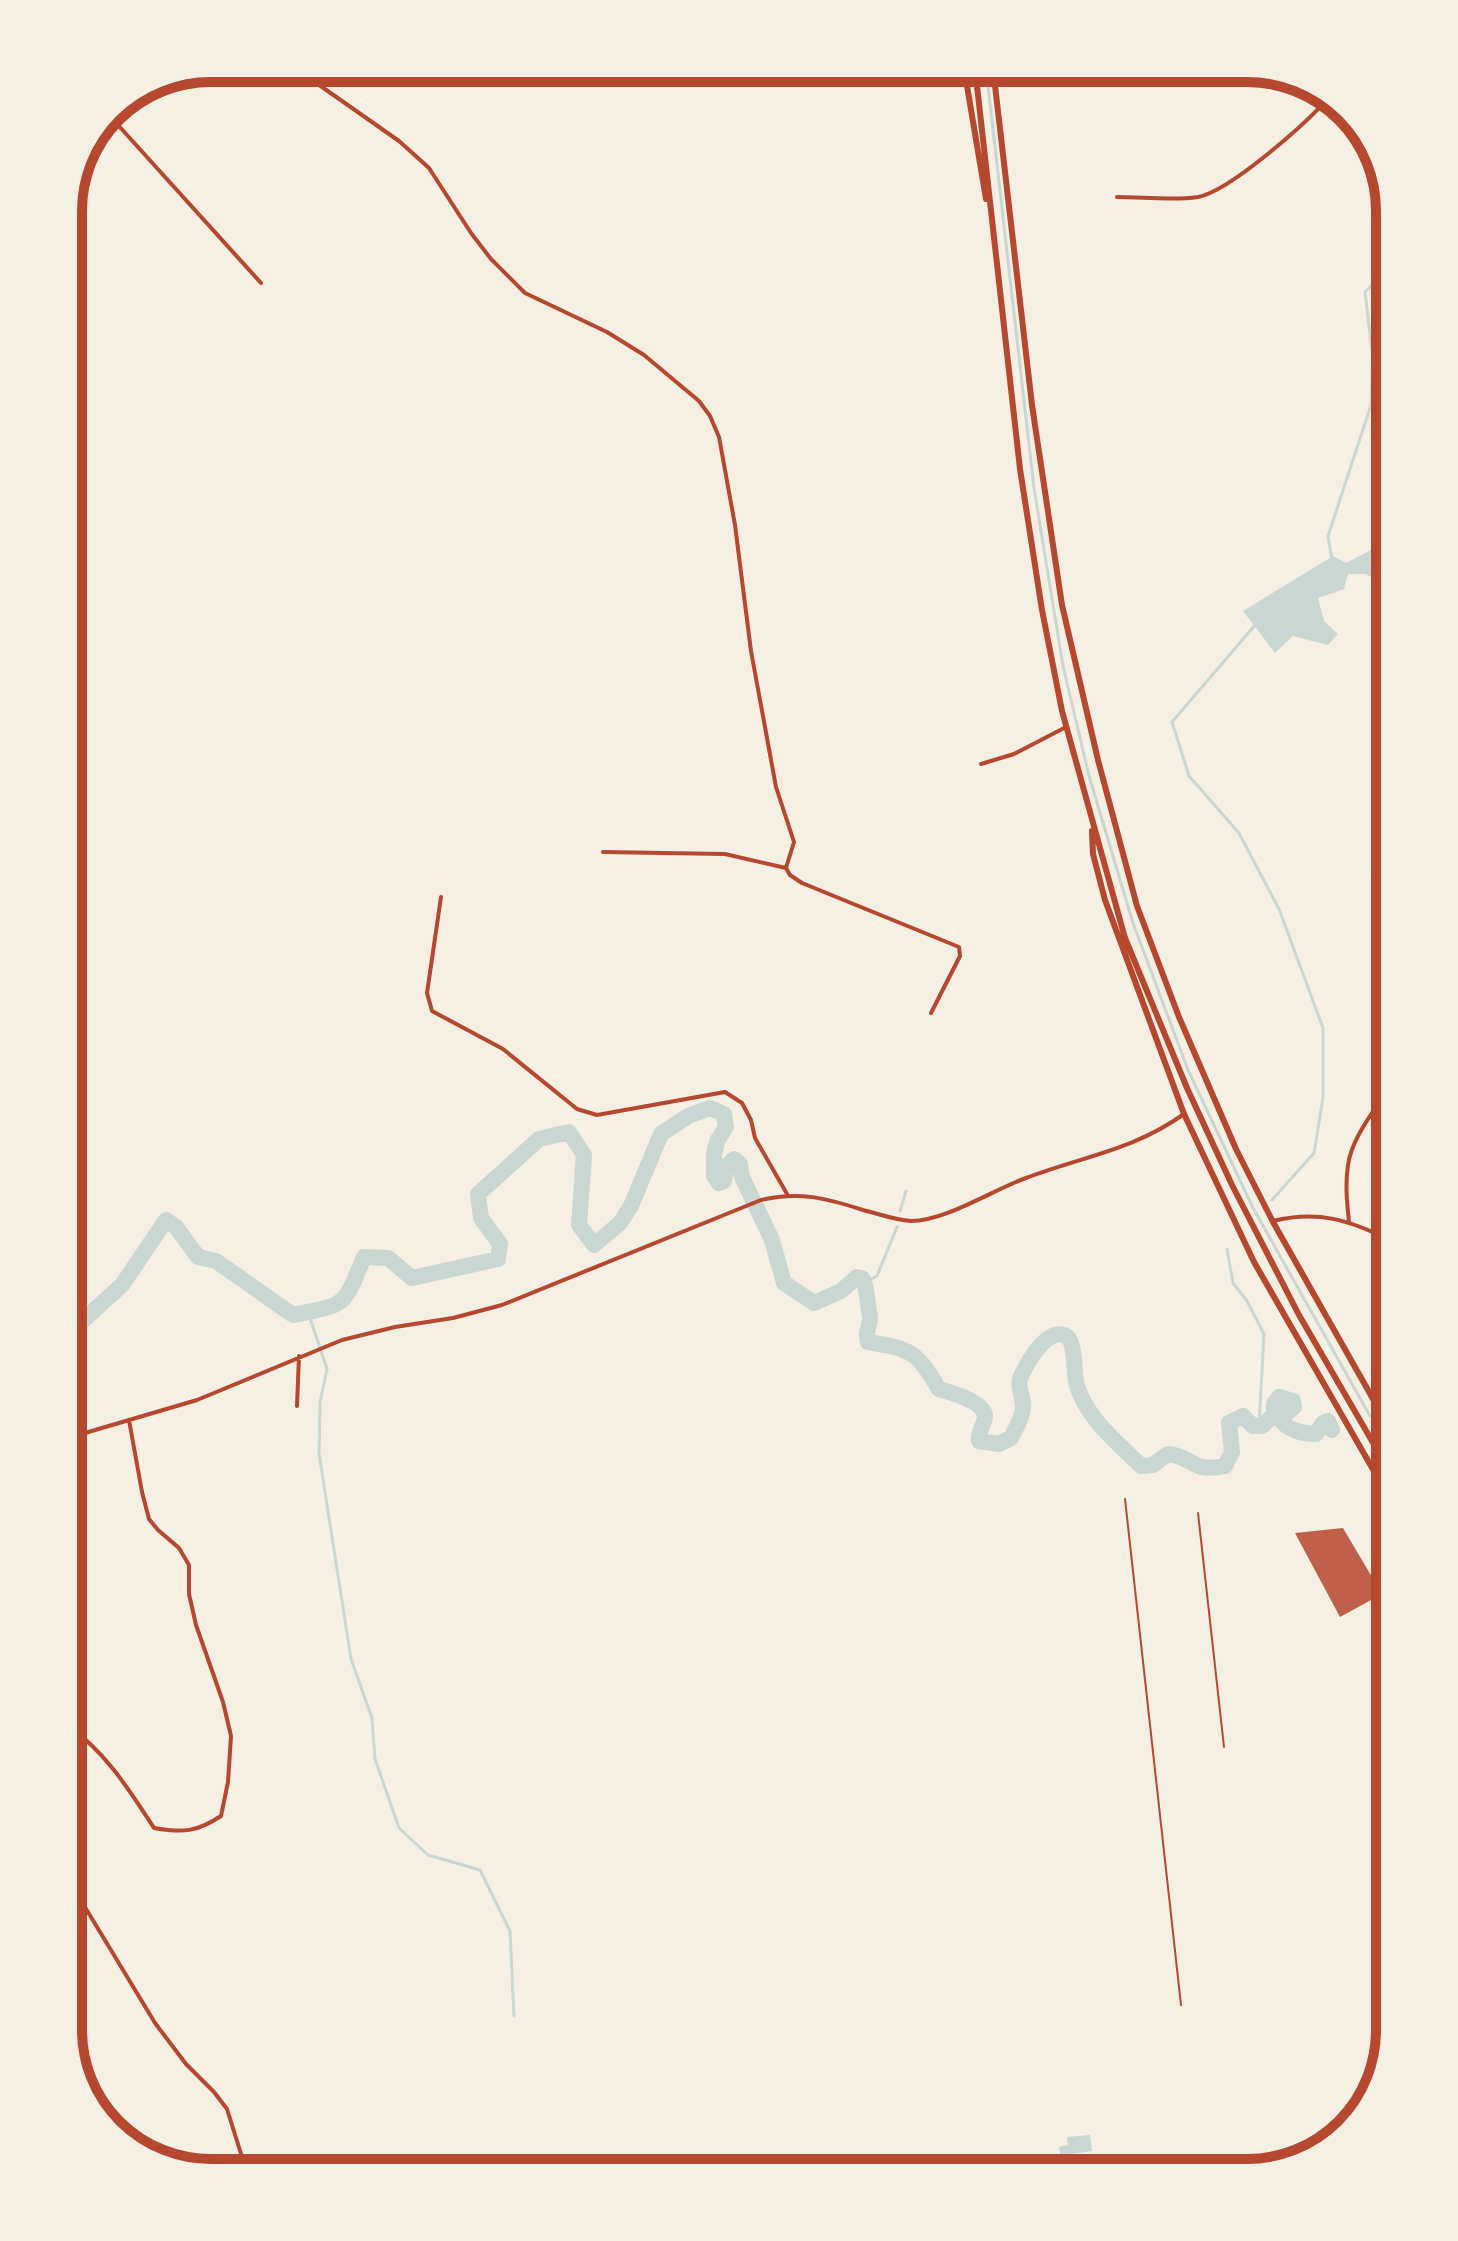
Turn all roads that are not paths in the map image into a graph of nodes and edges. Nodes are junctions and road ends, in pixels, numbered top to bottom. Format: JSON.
{"nodes":[{"id":1,"x":315,"y":82,"type":"edge"},
{"id":2,"x":966,"y":82,"type":"edge"},
{"id":3,"x":977,"y":82,"type":"edge"},
{"id":4,"x":995,"y":82,"type":"edge"},
{"id":5,"x":1321,"y":106,"type":"edge"},
{"id":6,"x":117,"y":124,"type":"edge"},
{"id":7,"x":1117,"y":197,"type":"dead end"},
{"id":8,"x":996,"y":260,"type":"junction"},
{"id":9,"x":261,"y":283,"type":"dead end"},
{"id":10,"x":1066,"y":727,"type":"junction"},
{"id":11,"x":981,"y":764,"type":"dead end"},
{"id":12,"x":1091,"y":819,"type":"junction"},
{"id":13,"x":603,"y":852,"type":"dead end"},
{"id":14,"x":786,"y":868,"type":"junction"},
{"id":15,"x":1376,"y":871,"type":"edge"},
{"id":16,"x":1373,"y":874,"type":"dead end"},
{"id":17,"x":441,"y":897,"type":"dead end"},
{"id":18,"x":931,"y":1013,"type":"dead end"},
{"id":19,"x":1376,"y":1108,"type":"edge"},
{"id":20,"x":1184,"y":1114,"type":"junction"},
{"id":21,"x":787,"y":1194,"type":"junction"},
{"id":22,"x":1273,"y":1222,"type":"junction"},
{"id":23,"x":1349,"y":1222,"type":"junction"},
{"id":24,"x":1376,"y":1234,"type":"edge"},
{"id":25,"x":299,"y":1356,"type":"junction"},
{"id":26,"x":1376,"y":1404,"type":"edge"},
{"id":27,"x":297,"y":1406,"type":"dead end"},
{"id":28,"x":129,"y":1420,"type":"junction"},
{"id":29,"x":82,"y":1434,"type":"edge"},
{"id":30,"x":1376,"y":1448,"type":"edge"},
{"id":31,"x":1376,"y":1475,"type":"edge"},
{"id":32,"x":1125,"y":1499,"type":"dead end"},
{"id":33,"x":1198,"y":1513,"type":"dead end"},
{"id":34,"x":82,"y":1737,"type":"edge"},
{"id":35,"x":1224,"y":1747,"type":"dead end"},
{"id":36,"x":82,"y":1902,"type":"edge"},
{"id":37,"x":1181,"y":2005,"type":"dead end"},
{"id":38,"x":243,"y":2159,"type":"edge"}],
"edges":[{"from":1,"to":14,"type":"street"},
{"from":2,"to":8,"type":"highway"},
{"from":3,"to":8,"type":"highway"},
{"from":4,"to":22,"type":"highway"},
{"from":5,"to":7,"type":"street"},
{"from":6,"to":9,"type":"street"},
{"from":8,"to":10,"type":"highway"},
{"from":10,"to":11,"type":"street"},
{"from":10,"to":12,"type":"highway"},
{"from":12,"to":20,"type":"highway"},
{"from":12,"to":30,"type":"highway"},
{"from":13,"to":14,"type":"street"},
{"from":14,"to":18,"type":"street"},
{"from":15,"to":16,"type":"street"},
{"from":17,"to":21,"type":"street"},
{"from":19,"to":23,"type":"street"},
{"from":20,"to":21,"type":"street"},
{"from":20,"to":31,"type":"highway"},
{"from":21,"to":25,"type":"street"},
{"from":22,"to":23,"type":"street"},
{"from":22,"to":26,"type":"highway"},
{"from":23,"to":24,"type":"street"},
{"from":25,"to":27,"type":"street"},
{"from":25,"to":28,"type":"street"},
{"from":28,"to":29,"type":"street"},
{"from":28,"to":34,"type":"street"},
{"from":32,"to":37,"type":"lane"},
{"from":33,"to":35,"type":"lane"},
{"from":36,"to":38,"type":"street"}]}
